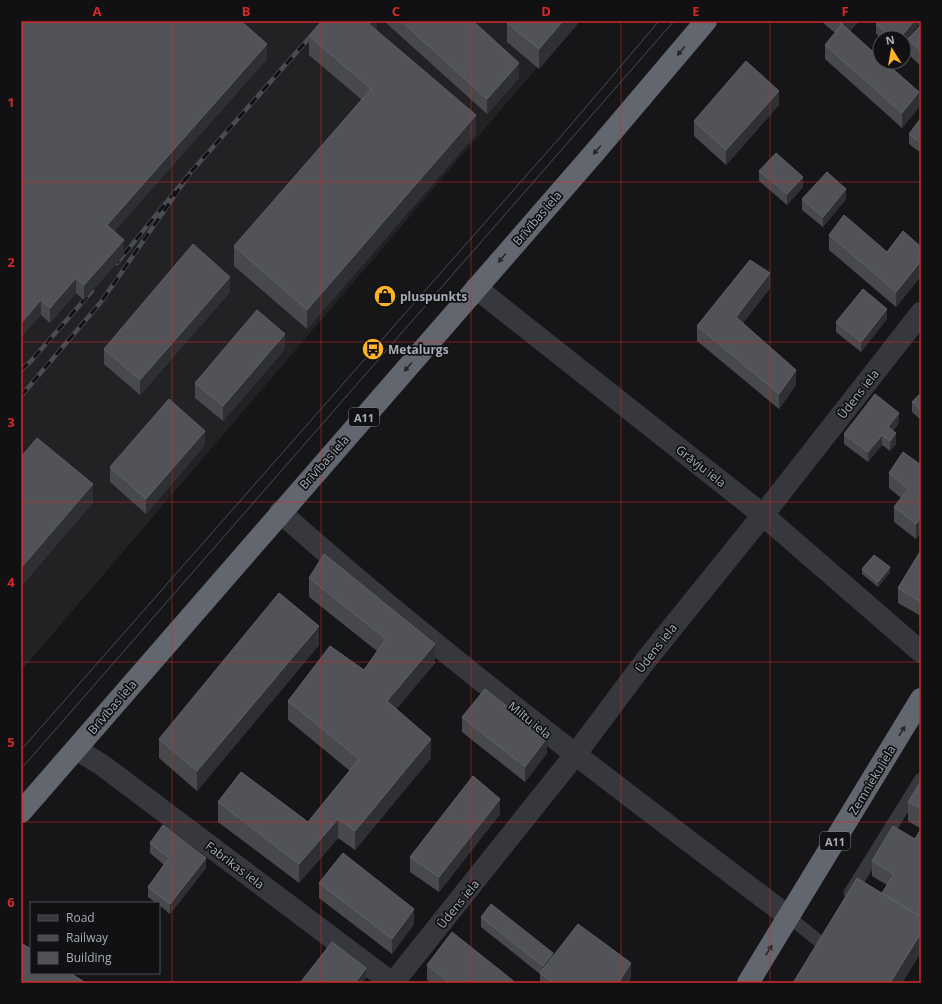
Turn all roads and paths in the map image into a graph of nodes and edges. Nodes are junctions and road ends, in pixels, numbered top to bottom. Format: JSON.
{"nodes":[{"id":1,"x":706,"y":21,"type":"edge"},
{"id":2,"x":476,"y":288,"type":"junction"},
{"id":3,"x":921,"y":313,"type":"edge"},
{"id":4,"x":280,"y":512,"type":"junction"},
{"id":5,"x":763,"y":515,"type":"junction"},
{"id":6,"x":921,"y":652,"type":"edge"},
{"id":7,"x":921,"y":699,"type":"edge"},
{"id":8,"x":76,"y":748,"type":"junction"},
{"id":9,"x":576,"y":756,"type":"junction"},
{"id":10,"x":921,"y":779,"type":"edge"},
{"id":11,"x":21,"y":812,"type":"edge"},
{"id":12,"x":844,"y":904,"type":"edge"},
{"id":13,"x":789,"y":917,"type":"junction"},
{"id":14,"x":828,"y":929,"type":"edge"},
{"id":15,"x":820,"y":942,"type":"junction"},
{"id":16,"x":813,"y":954,"type":"edge"},
{"id":17,"x":392,"y":983,"type":"edge"},
{"id":18,"x":748,"y":983,"type":"edge"}],
"edges":[{"from":1,"to":2,"type":"highway","name":"Brīvības iela","number":"A11","one_way":true},
{"from":2,"to":4,"type":"highway","name":"Brīvības iela","number":"A11","one_way":true},
{"from":2,"to":5,"type":"street","name":"Grāvju iela"},
{"from":3,"to":5,"type":"street","name":"Ūdens iela"},
{"from":4,"to":8,"type":"highway","name":"Brīvības iela","number":"A11"},
{"from":4,"to":9,"type":"street","name":"Miltu iela"},
{"from":5,"to":6,"type":"street","name":"Grāvju iela"},
{"from":5,"to":9,"type":"street","name":"Ūdens iela"},
{"from":13,"to":7,"type":"highway","name":"Zemnieku iela","number":"A11","one_way":true},
{"from":8,"to":11,"type":"highway","name":"Brīvības iela","number":"A11"},
{"from":8,"to":17,"type":"street","name":"Fabrikas iela"},
{"from":9,"to":13,"type":"street","name":"Miltu iela"},
{"from":9,"to":17,"type":"street","name":"Ūdens iela"},
{"from":10,"to":12,"type":"lane"},
{"from":13,"to":15,"type":"lane"},
{"from":18,"to":13,"type":"highway","name":"Zemnieku iela","number":"A11","one_way":true},
{"from":14,"to":15,"type":"lane"},
{"from":15,"to":16,"type":"lane"}]}
